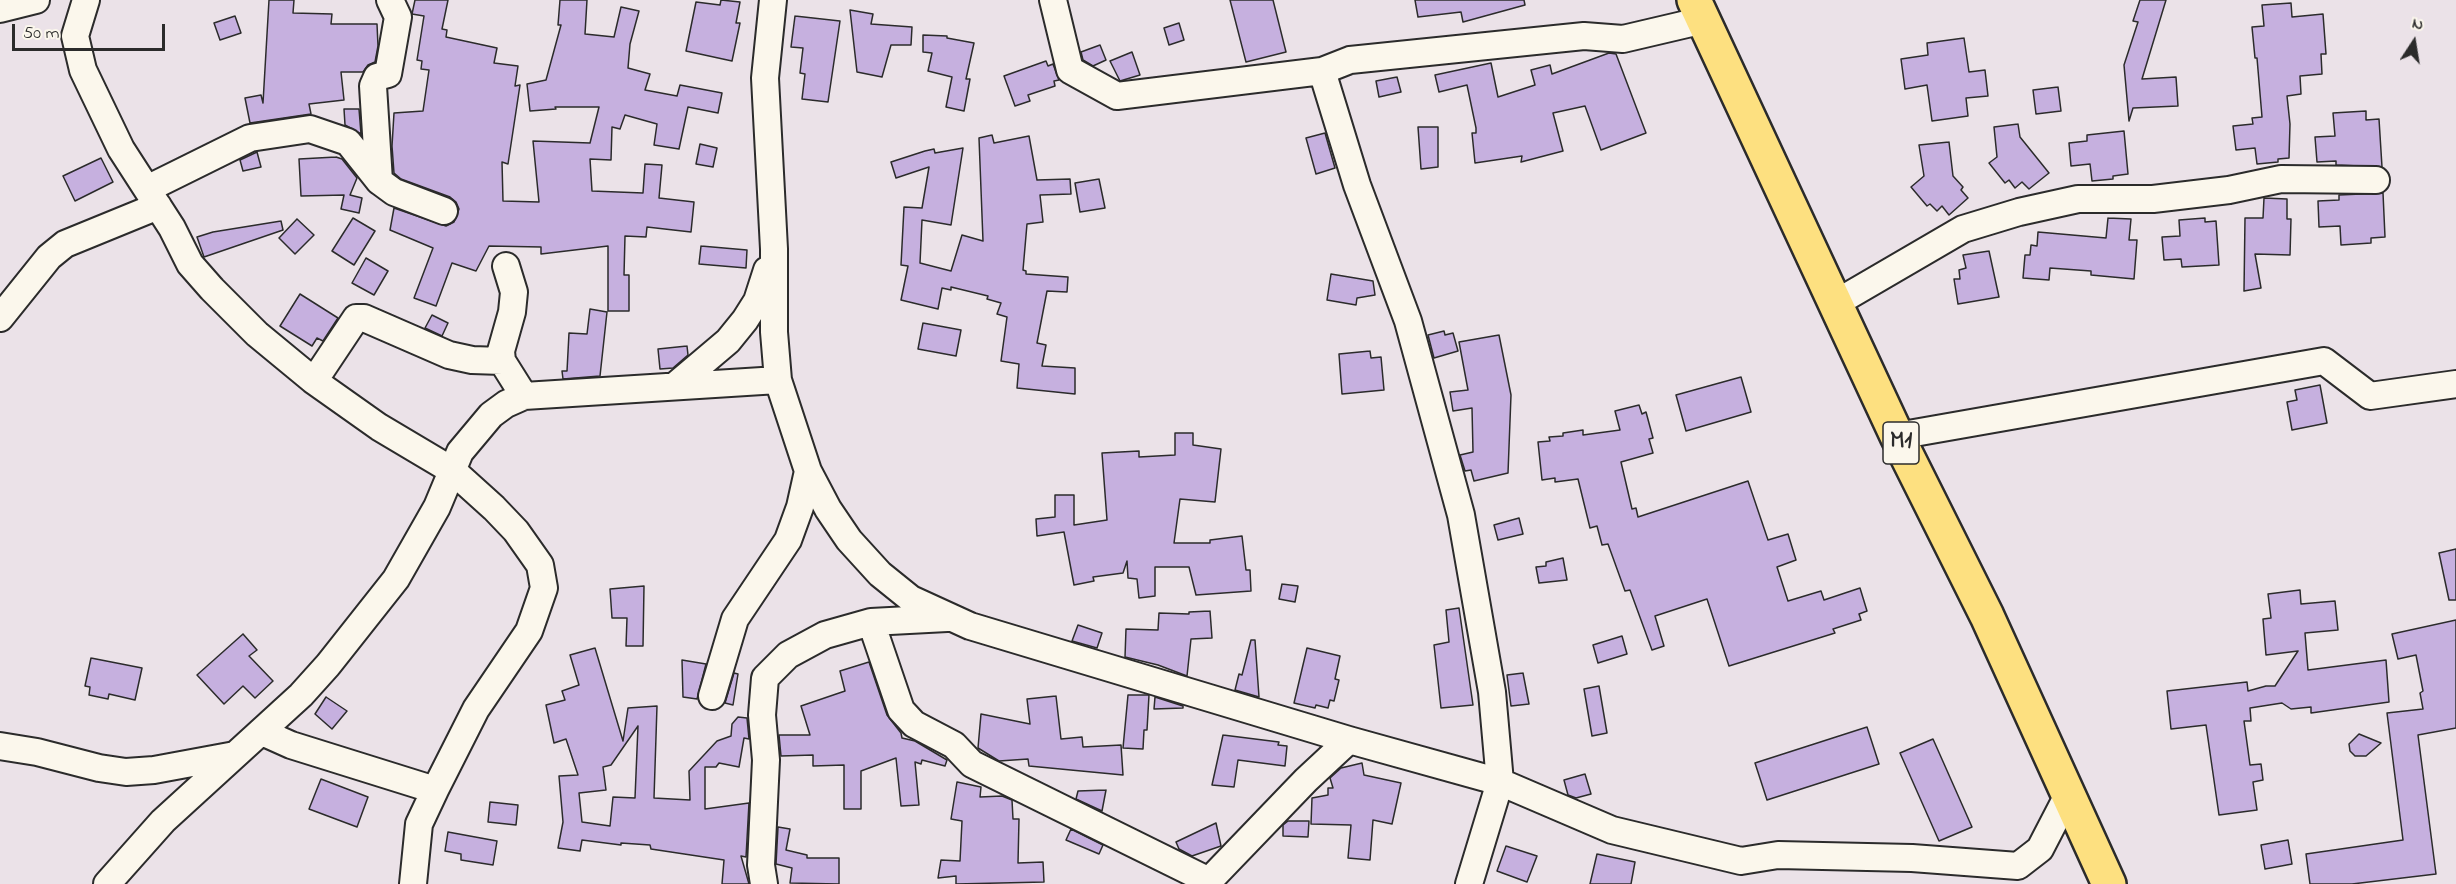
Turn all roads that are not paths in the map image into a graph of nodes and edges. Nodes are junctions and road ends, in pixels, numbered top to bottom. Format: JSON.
{"nodes":[{"id":1,"x":36,"y":0,"type":"edge"},
{"id":2,"x":86,"y":0,"type":"edge"},
{"id":3,"x":390,"y":0,"type":"edge"},
{"id":4,"x":773,"y":0,"type":"edge"},
{"id":5,"x":1053,"y":0,"type":"edge"},
{"id":6,"x":0,"y":9,"type":"edge"},
{"id":7,"x":1699,"y":10,"type":"edge"},
{"id":8,"x":1322,"y":70,"type":"junction"},
{"id":9,"x":2376,"y":180,"type":"dead end"},
{"id":10,"x":379,"y":181,"type":"junction"},
{"id":11,"x":152,"y":197,"type":"junction"},
{"id":12,"x":444,"y":211,"type":"dead end"},
{"id":13,"x":774,"y":249,"type":"junction"},
{"id":14,"x":506,"y":266,"type":"dead end"},
{"id":15,"x":1836,"y":303,"type":"junction"},
{"id":16,"x":0,"y":318,"type":"edge"},
{"id":17,"x":502,"y":361,"type":"junction"},
{"id":18,"x":778,"y":380,"type":"junction"},
{"id":19,"x":314,"y":381,"type":"junction"},
{"id":20,"x":2456,"y":384,"type":"edge"},
{"id":21,"x":676,"y":385,"type":"junction"},
{"id":22,"x":524,"y":396,"type":"junction"},
{"id":23,"x":1898,"y":436,"type":"junction"},
{"id":24,"x":453,"y":471,"type":"junction"},
{"id":25,"x":808,"y":471,"type":"junction"},
{"id":26,"x":950,"y":618,"type":"junction"},
{"id":27,"x":871,"y":622,"type":"junction"},
{"id":28,"x":712,"y":696,"type":"dead end"},
{"id":29,"x":262,"y":732,"type":"junction"},
{"id":30,"x":1349,"y":740,"type":"junction"},
{"id":31,"x":0,"y":746,"type":"edge"},
{"id":32,"x":236,"y":755,"type":"junction"},
{"id":33,"x":1500,"y":782,"type":"junction"},
{"id":34,"x":435,"y":790,"type":"junction"},
{"id":35,"x":2068,"y":795,"type":"junction"},
{"id":36,"x":1207,"y":882,"type":"edge"},
{"id":37,"x":108,"y":884,"type":"edge"},
{"id":38,"x":413,"y":884,"type":"edge"},
{"id":39,"x":764,"y":884,"type":"edge"},
{"id":40,"x":1469,"y":884,"type":"edge"},
{"id":41,"x":2109,"y":884,"type":"edge"}],
"edges":[{"from":1,"to":6,"type":"street"},
{"from":2,"to":11,"type":"street"},
{"from":3,"to":10,"type":"street"},
{"from":4,"to":13,"type":"street"},
{"from":5,"to":8,"type":"street"},
{"from":7,"to":8,"type":"street"},
{"from":7,"to":15,"type":"highway","number":"M1"},
{"from":8,"to":33,"type":"street"},
{"from":9,"to":15,"type":"street"},
{"from":10,"to":11,"type":"street"},
{"from":10,"to":12,"type":"street"},
{"from":11,"to":16,"type":"street"},
{"from":11,"to":19,"type":"street"},
{"from":13,"to":18,"type":"street"},
{"from":13,"to":21,"type":"street"},
{"from":14,"to":17,"type":"street"},
{"from":15,"to":23,"type":"highway","number":"M1"},
{"from":17,"to":19,"type":"street"},
{"from":17,"to":22,"type":"street"},
{"from":18,"to":21,"type":"street"},
{"from":18,"to":25,"type":"street"},
{"from":19,"to":24,"type":"street"},
{"from":20,"to":23,"type":"street"},
{"from":21,"to":22,"type":"street"},
{"from":22,"to":24,"type":"street"},
{"from":23,"to":35,"type":"highway","number":"M1"},
{"from":24,"to":29,"type":"street"},
{"from":24,"to":34,"type":"street"},
{"from":25,"to":26,"type":"street"},
{"from":25,"to":28,"type":"street"},
{"from":26,"to":27,"type":"street"},
{"from":26,"to":30,"type":"street"},
{"from":27,"to":36,"type":"street"},
{"from":27,"to":39,"type":"street"},
{"from":29,"to":32,"type":"street"},
{"from":29,"to":34,"type":"street"},
{"from":30,"to":33,"type":"street"},
{"from":30,"to":36,"type":"street"},
{"from":31,"to":32,"type":"street"},
{"from":32,"to":37,"type":"street"},
{"from":33,"to":35,"type":"street"},
{"from":33,"to":40,"type":"street"},
{"from":34,"to":38,"type":"street"},
{"from":35,"to":41,"type":"highway","number":"M1"}]}
